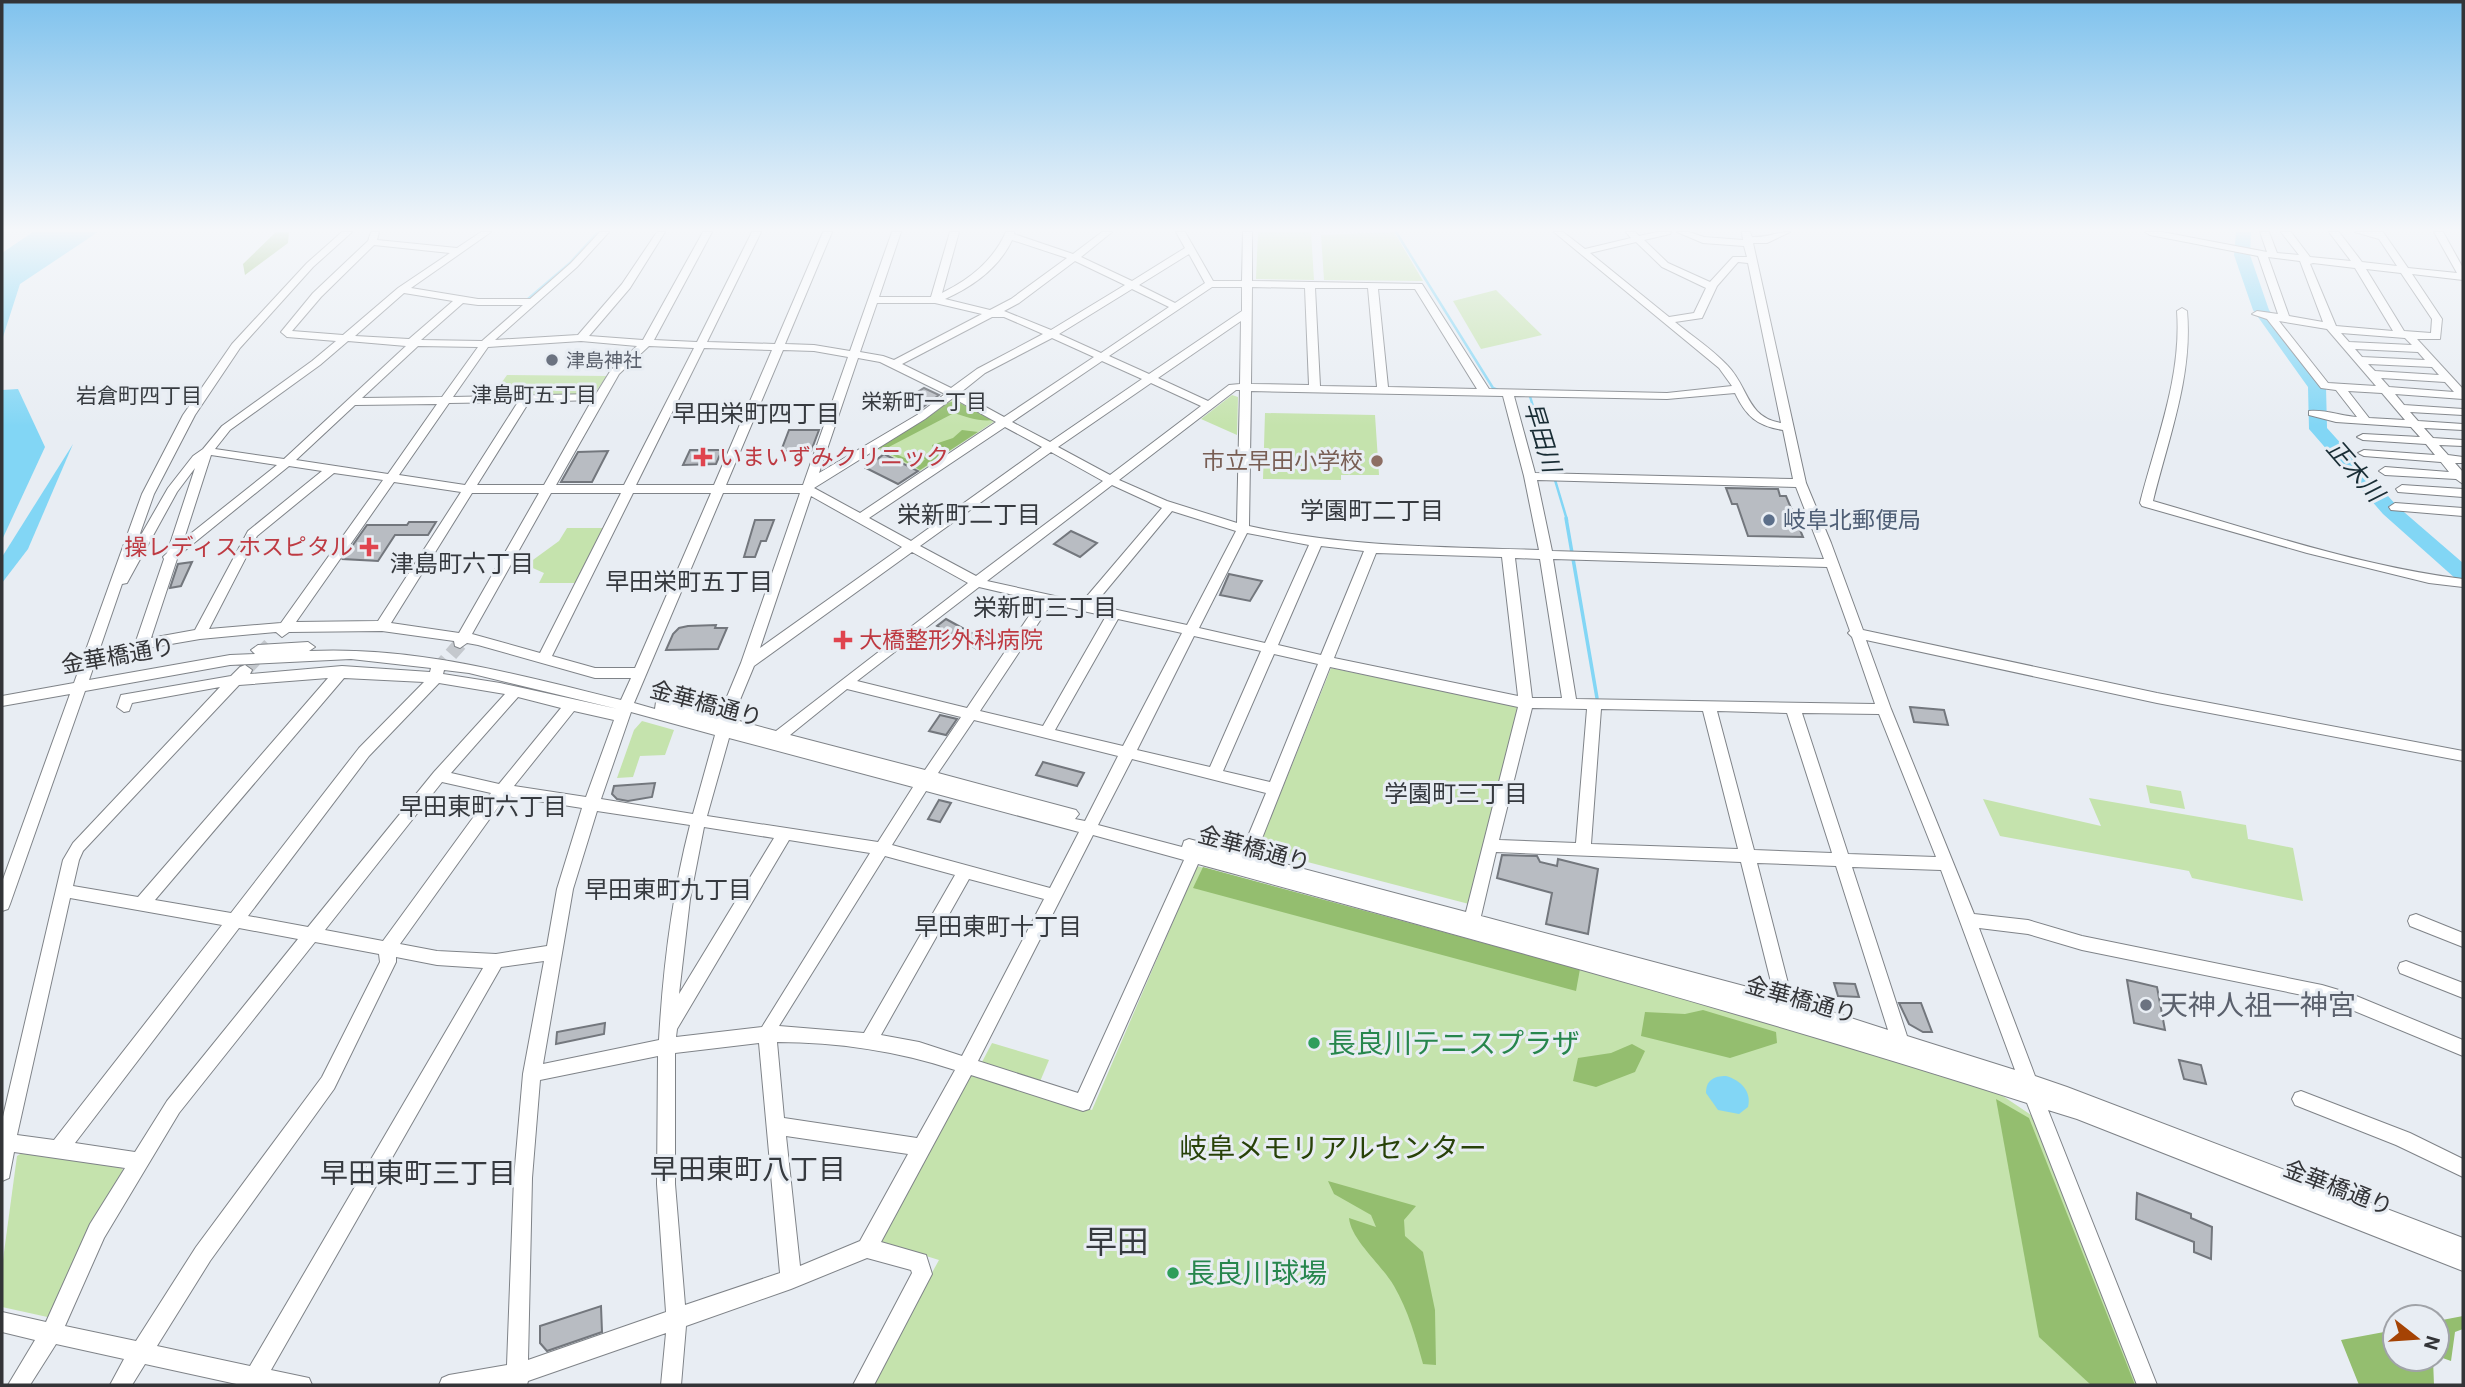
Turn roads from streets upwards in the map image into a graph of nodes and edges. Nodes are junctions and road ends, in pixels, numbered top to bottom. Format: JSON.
{"nodes":[{"id":1,"x":281,"y":297,"type":"edge"},
{"id":2,"x":316,"y":297,"type":"edge"},
{"id":3,"x":394,"y":297,"type":"edge"},
{"id":4,"x":446,"y":297,"type":"edge"},
{"id":5,"x":539,"y":297,"type":"edge"},
{"id":6,"x":617,"y":297,"type":"edge"},
{"id":7,"x":673,"y":297,"type":"edge"},
{"id":8,"x":725,"y":297,"type":"edge"},
{"id":9,"x":801,"y":297,"type":"edge"},
{"id":10,"x":874,"y":297,"type":"edge"},
{"id":11,"x":936,"y":297,"type":"edge"},
{"id":12,"x":942,"y":297,"type":"edge"},
{"id":13,"x":1018,"y":297,"type":"edge"},
{"id":14,"x":1113,"y":297,"type":"edge"},
{"id":15,"x":1153,"y":297,"type":"edge"},
{"id":16,"x":1191,"y":297,"type":"edge"},
{"id":17,"x":1247,"y":297,"type":"edge"},
{"id":18,"x":1311,"y":297,"type":"edge"},
{"id":19,"x":1374,"y":297,"type":"edge"},
{"id":20,"x":1425,"y":297,"type":"edge"},
{"id":21,"x":1639,"y":297,"type":"edge"},
{"id":22,"x":1706,"y":297,"type":"edge"},
{"id":23,"x":1759,"y":297,"type":"edge"},
{"id":24,"x":2279,"y":297,"type":"edge"},
{"id":25,"x":2319,"y":297,"type":"edge"},
{"id":26,"x":2379,"y":297,"type":"edge"},
{"id":27,"x":2422,"y":297,"type":"edge"},
{"id":28,"x":461,"y":299,"type":"junction"},
{"id":29,"x":873,"y":300,"type":"junction"},
{"id":30,"x":935,"y":300,"type":"junction"},
{"id":31,"x":533,"y":302,"type":"junction"},
{"id":32,"x":1175,"y":307,"type":"junction"},
{"id":33,"x":2182,"y":311,"type":"dead end"},
{"id":34,"x":1247,"y":312,"type":"junction"},
{"id":35,"x":993,"y":314,"type":"junction"},
{"id":36,"x":2285,"y":319,"type":"junction"},
{"id":37,"x":1668,"y":320,"type":"junction"},
{"id":38,"x":2331,"y":328,"type":"junction"},
{"id":39,"x":1052,"y":334,"type":"junction"},
{"id":40,"x":2404,"y":335,"type":"junction"},
{"id":41,"x":345,"y":338,"type":"junction"},
{"id":42,"x":581,"y":338,"type":"junction"},
{"id":43,"x":413,"y":343,"type":"junction"},
{"id":44,"x":648,"y":343,"type":"junction"},
{"id":45,"x":485,"y":344,"type":"junction"},
{"id":46,"x":702,"y":345,"type":"junction"},
{"id":47,"x":2347,"y":345,"type":"junction"},
{"id":48,"x":780,"y":346,"type":"junction"},
{"id":49,"x":2421,"y":349,"type":"junction"},
{"id":50,"x":854,"y":353,"type":"junction"},
{"id":51,"x":1098,"y":357,"type":"junction"},
{"id":52,"x":2360,"y":360,"type":"junction"},
{"id":53,"x":895,"y":364,"type":"junction"},
{"id":54,"x":2435,"y":364,"type":"junction"},
{"id":55,"x":2373,"y":374,"type":"junction"},
{"id":56,"x":2449,"y":379,"type":"junction"},
{"id":57,"x":1147,"y":380,"type":"junction"},
{"id":58,"x":1245,"y":388,"type":"junction"},
{"id":59,"x":2340,"y":388,"type":"junction"},
{"id":60,"x":1315,"y":389,"type":"junction"},
{"id":61,"x":1739,"y":389,"type":"junction"},
{"id":62,"x":1383,"y":390,"type":"junction"},
{"id":63,"x":2387,"y":391,"type":"junction"},
{"id":64,"x":1485,"y":392,"type":"junction"},
{"id":65,"x":952,"y":393,"type":"junction"},
{"id":66,"x":1508,"y":393,"type":"junction"},
{"id":67,"x":2463,"y":395,"type":"edge"},
{"id":68,"x":600,"y":397,"type":"junction"},
{"id":69,"x":526,"y":398,"type":"junction"},
{"id":70,"x":446,"y":400,"type":"junction"},
{"id":71,"x":352,"y":402,"type":"junction"},
{"id":72,"x":1209,"y":405,"type":"junction"},
{"id":73,"x":2402,"y":408,"type":"junction"},
{"id":74,"x":2463,"y":412,"type":"edge"},
{"id":75,"x":2317,"y":414,"type":"dead end"},
{"id":76,"x":1002,"y":421,"type":"junction"},
{"id":77,"x":2366,"y":421,"type":"junction"},
{"id":78,"x":2416,"y":424,"type":"junction"},
{"id":79,"x":1786,"y":427,"type":"junction"},
{"id":80,"x":2463,"y":427,"type":"edge"},
{"id":81,"x":2363,"y":437,"type":"dead end"},
{"id":82,"x":2430,"y":441,"type":"junction"},
{"id":83,"x":2463,"y":443,"type":"edge"},
{"id":84,"x":1050,"y":447,"type":"junction"},
{"id":85,"x":207,"y":451,"type":"junction"},
{"id":86,"x":2364,"y":453,"type":"dead end"},
{"id":87,"x":2445,"y":458,"type":"junction"},
{"id":88,"x":2463,"y":460,"type":"edge"},
{"id":89,"x":286,"y":463,"type":"junction"},
{"id":90,"x":331,"y":470,"type":"junction"},
{"id":91,"x":2385,"y":471,"type":"dead end"},
{"id":92,"x":1530,"y":476,"type":"junction"},
{"id":93,"x":2462,"y":477,"type":"edge"},
{"id":94,"x":391,"y":479,"type":"junction"},
{"id":95,"x":1112,"y":481,"type":"junction"},
{"id":96,"x":1800,"y":483,"type":"junction"},
{"id":97,"x":808,"y":486,"type":"junction"},
{"id":98,"x":630,"y":488,"type":"junction"},
{"id":99,"x":720,"y":488,"type":"junction"},
{"id":100,"x":468,"y":489,"type":"junction"},
{"id":101,"x":548,"y":489,"type":"junction"},
{"id":102,"x":2402,"y":489,"type":"dead end"},
{"id":103,"x":2463,"y":493,"type":"edge"},
{"id":104,"x":1169,"y":507,"type":"junction"},
{"id":105,"x":2395,"y":507,"type":"dead end"},
{"id":106,"x":2463,"y":512,"type":"edge"},
{"id":107,"x":861,"y":517,"type":"junction"},
{"id":108,"x":1243,"y":529,"type":"junction"},
{"id":109,"x":1316,"y":543,"type":"junction"},
{"id":110,"x":912,"y":546,"type":"junction"},
{"id":111,"x":1371,"y":549,"type":"junction"},
{"id":112,"x":1508,"y":554,"type":"junction"},
{"id":113,"x":1546,"y":554,"type":"junction"},
{"id":114,"x":170,"y":557,"type":"junction"},
{"id":115,"x":1832,"y":563,"type":"junction"},
{"id":116,"x":978,"y":583,"type":"junction"},
{"id":117,"x":2463,"y":583,"type":"edge"},
{"id":118,"x":113,"y":587,"type":"junction"},
{"id":119,"x":1048,"y":598,"type":"junction"},
{"id":120,"x":1085,"y":607,"type":"junction"},
{"id":121,"x":1114,"y":614,"type":"junction"},
{"id":122,"x":382,"y":626,"type":"junction"},
{"id":123,"x":287,"y":627,"type":"junction"},
{"id":124,"x":1190,"y":631,"type":"junction"},
{"id":125,"x":1855,"y":633,"type":"junction"},
{"id":126,"x":200,"y":634,"type":"junction"},
{"id":127,"x":274,"y":640,"type":"tunnel mouth"},
{"id":128,"x":462,"y":640,"type":"junction"},
{"id":129,"x":1269,"y":650,"type":"junction"},
{"id":130,"x":544,"y":658,"type":"junction"},
{"id":131,"x":1325,"y":662,"type":"junction"},
{"id":132,"x":748,"y":663,"type":"junction"},
{"id":133,"x":342,"y":671,"type":"junction"},
{"id":134,"x":640,"y":673,"type":"junction"},
{"id":135,"x":242,"y":674,"type":"junction"},
{"id":136,"x":436,"y":674,"type":"junction"},
{"id":137,"x":81,"y":683,"type":"junction"},
{"id":138,"x":845,"y":683,"type":"junction"},
{"id":139,"x":59,"y":686,"type":"junction"},
{"id":140,"x":515,"y":692,"type":"junction"},
{"id":141,"x":2,"y":695,"type":"edge"},
{"id":142,"x":2,"y":701,"type":"edge"},
{"id":143,"x":1526,"y":703,"type":"junction"},
{"id":144,"x":1570,"y":704,"type":"junction"},
{"id":145,"x":1594,"y":704,"type":"junction"},
{"id":146,"x":570,"y":706,"type":"junction"},
{"id":147,"x":1709,"y":706,"type":"junction"},
{"id":148,"x":124,"y":707,"type":"dead end"},
{"id":149,"x":626,"y":707,"type":"junction"},
{"id":150,"x":1793,"y":708,"type":"junction"},
{"id":151,"x":1884,"y":709,"type":"junction"},
{"id":152,"x":969,"y":714,"type":"junction"},
{"id":153,"x":723,"y":727,"type":"junction"},
{"id":154,"x":1046,"y":733,"type":"junction"},
{"id":155,"x":779,"y":736,"type":"junction"},
{"id":156,"x":1128,"y":753,"type":"junction"},
{"id":157,"x":2463,"y":756,"type":"edge"},
{"id":158,"x":1214,"y":774,"type":"junction"},
{"id":159,"x":439,"y":776,"type":"junction"},
{"id":160,"x":925,"y":781,"type":"junction"},
{"id":161,"x":1274,"y":789,"type":"junction"},
{"id":162,"x":502,"y":790,"type":"junction"},
{"id":163,"x":590,"y":804,"type":"junction"},
{"id":164,"x":696,"y":821,"type":"junction"},
{"id":165,"x":1091,"y":824,"type":"junction"},
{"id":166,"x":785,"y":833,"type":"junction"},
{"id":167,"x":1490,"y":846,"type":"junction"},
{"id":168,"x":883,"y":849,"type":"junction"},
{"id":169,"x":1583,"y":850,"type":"junction"},
{"id":170,"x":1194,"y":856,"type":"junction"},
{"id":171,"x":1750,"y":858,"type":"junction"},
{"id":172,"x":1246,"y":860,"type":"junction"},
{"id":173,"x":1843,"y":862,"type":"junction"},
{"id":174,"x":1947,"y":863,"type":"junction"},
{"id":175,"x":965,"y":872,"type":"junction"},
{"id":176,"x":65,"y":891,"type":"junction"},
{"id":177,"x":1053,"y":895,"type":"junction"},
{"id":178,"x":2,"y":904,"type":"edge"},
{"id":179,"x":142,"y":904,"type":"junction"},
{"id":180,"x":1472,"y":919,"type":"junction"},
{"id":181,"x":235,"y":920,"type":"junction"},
{"id":182,"x":1968,"y":920,"type":"junction"},
{"id":183,"x":2416,"y":921,"type":"dead end"},
{"id":184,"x":310,"y":934,"type":"junction"},
{"id":185,"x":2463,"y":940,"type":"edge"},
{"id":186,"x":387,"y":949,"type":"junction"},
{"id":187,"x":553,"y":953,"type":"junction"},
{"id":188,"x":496,"y":961,"type":"junction"},
{"id":189,"x":2406,"y":968,"type":"dead end"},
{"id":190,"x":2463,"y":991,"type":"edge"},
{"id":191,"x":1783,"y":1003,"type":"junction"},
{"id":192,"x":668,"y":1028,"type":"junction"},
{"id":193,"x":767,"y":1034,"type":"junction"},
{"id":194,"x":869,"y":1041,"type":"junction"},
{"id":195,"x":1900,"y":1041,"type":"junction"},
{"id":196,"x":667,"y":1046,"type":"junction"},
{"id":197,"x":2463,"y":1048,"type":"edge"},
{"id":198,"x":966,"y":1066,"type":"junction"},
{"id":199,"x":532,"y":1074,"type":"junction"},
{"id":200,"x":2031,"y":1089,"type":"junction"},
{"id":201,"x":2301,"y":1099,"type":"dead end"},
{"id":202,"x":777,"y":1126,"type":"junction"},
{"id":203,"x":6,"y":1142,"type":"junction"},
{"id":204,"x":921,"y":1147,"type":"junction"},
{"id":205,"x":59,"y":1149,"type":"junction"},
{"id":206,"x":138,"y":1161,"type":"junction"},
{"id":207,"x":2463,"y":1168,"type":"edge"},
{"id":208,"x":2,"y":1172,"type":"edge"},
{"id":209,"x":867,"y":1248,"type":"junction"},
{"id":210,"x":2463,"y":1248,"type":"edge"},
{"id":211,"x":2463,"y":1261,"type":"edge"},
{"id":212,"x":792,"y":1279,"type":"junction"},
{"id":213,"x":675,"y":1319,"type":"junction"},
{"id":214,"x":2,"y":1321,"type":"edge"},
{"id":215,"x":52,"y":1332,"type":"junction"},
{"id":216,"x":142,"y":1352,"type":"junction"},
{"id":217,"x":517,"y":1380,"type":"edge"},
{"id":218,"x":253,"y":1382,"type":"edge"},
{"id":219,"x":18,"y":1385,"type":"edge"},
{"id":220,"x":120,"y":1385,"type":"edge"},
{"id":221,"x":302,"y":1385,"type":"edge"},
{"id":222,"x":449,"y":1385,"type":"edge"},
{"id":223,"x":671,"y":1385,"type":"edge"},
{"id":224,"x":863,"y":1385,"type":"edge"},
{"id":225,"x":2147,"y":1385,"type":"edge"}],
"edges":[{"from":1,"to":118,"type":"street"},
{"from":2,"to":41,"type":"street"},
{"from":3,"to":41,"type":"street"},
{"from":4,"to":28,"type":"street"},
{"from":5,"to":31,"type":"street"},
{"from":6,"to":42,"type":"street"},
{"from":7,"to":44,"type":"street"},
{"from":8,"to":46,"type":"street"},
{"from":9,"to":48,"type":"street"},
{"from":10,"to":29,"type":"street"},
{"from":11,"to":30,"type":"street"},
{"from":12,"to":30,"type":"street"},
{"from":13,"to":35,"type":"street"},
{"from":14,"to":39,"type":"street"},
{"from":15,"to":32,"type":"street"},
{"from":16,"to":32,"type":"street"},
{"from":17,"to":34,"type":"street"},
{"from":18,"to":60,"type":"street"},
{"from":19,"to":62,"type":"street"},
{"from":20,"to":64,"type":"street"},
{"from":21,"to":37,"type":"street"},
{"from":22,"to":37,"type":"street"},
{"from":23,"to":79,"type":"street"},
{"from":24,"to":36,"type":"street"},
{"from":25,"to":38,"type":"street"},
{"from":26,"to":40,"type":"street"},
{"from":27,"to":40,"type":"street"},
{"from":28,"to":31,"type":"street"},
{"from":28,"to":43,"type":"street"},
{"from":29,"to":30,"type":"street"},
{"from":29,"to":50,"type":"street"},
{"from":30,"to":35,"type":"street"},
{"from":31,"to":45,"type":"street"},
{"from":32,"to":51,"type":"street"},
{"from":33,"to":117,"type":"street"},
{"from":34,"to":57,"type":"street"},
{"from":34,"to":58,"type":"street"},
{"from":35,"to":39,"type":"street"},
{"from":35,"to":53,"type":"street"},
{"from":36,"to":38,"type":"street"},
{"from":36,"to":59,"type":"street"},
{"from":37,"to":61,"type":"street"},
{"from":38,"to":40,"type":"street"},
{"from":38,"to":47,"type":"street"},
{"from":39,"to":51,"type":"street"},
{"from":39,"to":65,"type":"street"},
{"from":40,"to":49,"type":"street"},
{"from":41,"to":43,"type":"street"},
{"from":41,"to":85,"type":"street"},
{"from":42,"to":44,"type":"street"},
{"from":42,"to":45,"type":"street"},
{"from":43,"to":45,"type":"street"},
{"from":43,"to":71,"type":"street"},
{"from":44,"to":46,"type":"street"},
{"from":44,"to":68,"type":"street"},
{"from":45,"to":70,"type":"street"},
{"from":46,"to":48,"type":"street"},
{"from":46,"to":98,"type":"street"},
{"from":47,"to":49,"type":"street"},
{"from":47,"to":52,"type":"street"},
{"from":48,"to":50,"type":"street"},
{"from":48,"to":99,"type":"street"},
{"from":49,"to":54,"type":"street"},
{"from":50,"to":53,"type":"street"},
{"from":50,"to":97,"type":"street"},
{"from":51,"to":57,"type":"street"},
{"from":51,"to":76,"type":"street"},
{"from":52,"to":54,"type":"street"},
{"from":52,"to":55,"type":"street"},
{"from":53,"to":65,"type":"street"},
{"from":54,"to":56,"type":"street"},
{"from":55,"to":56,"type":"street"},
{"from":55,"to":63,"type":"street"},
{"from":56,"to":67,"type":"street"},
{"from":57,"to":72,"type":"street"},
{"from":57,"to":84,"type":"street"},
{"from":58,"to":60,"type":"street"},
{"from":58,"to":72,"type":"street"},
{"from":58,"to":108,"type":"street"},
{"from":59,"to":63,"type":"street"},
{"from":59,"to":77,"type":"street"},
{"from":60,"to":62,"type":"street"},
{"from":61,"to":66,"type":"street"},
{"from":61,"to":79,"type":"street"},
{"from":62,"to":64,"type":"street"},
{"from":63,"to":67,"type":"street"},
{"from":63,"to":73,"type":"street"},
{"from":64,"to":66,"type":"street"},
{"from":65,"to":76,"type":"street"},
{"from":65,"to":97,"type":"street"},
{"from":66,"to":92,"type":"street"},
{"from":68,"to":69,"type":"street"},
{"from":68,"to":101,"type":"street"},
{"from":69,"to":70,"type":"street"},
{"from":69,"to":100,"type":"street"},
{"from":70,"to":71,"type":"street"},
{"from":70,"to":94,"type":"street"},
{"from":71,"to":89,"type":"street"},
{"from":72,"to":95,"type":"street"},
{"from":73,"to":74,"type":"street"},
{"from":73,"to":78,"type":"street"},
{"from":75,"to":77,"type":"street"},
{"from":76,"to":84,"type":"street"},
{"from":76,"to":107,"type":"street"},
{"from":77,"to":78,"type":"street"},
{"from":78,"to":80,"type":"street"},
{"from":78,"to":82,"type":"street"},
{"from":79,"to":96,"type":"street"},
{"from":81,"to":82,"type":"street"},
{"from":82,"to":83,"type":"street"},
{"from":82,"to":87,"type":"street"},
{"from":84,"to":95,"type":"street"},
{"from":84,"to":110,"type":"street"},
{"from":85,"to":89,"type":"street"},
{"from":85,"to":114,"type":"street"},
{"from":85,"to":118,"type":"street"},
{"from":86,"to":87,"type":"street"},
{"from":87,"to":88,"type":"street"},
{"from":87,"to":93,"type":"street"},
{"from":89,"to":90,"type":"street"},
{"from":89,"to":114,"type":"street"},
{"from":90,"to":94,"type":"street"},
{"from":90,"to":126,"type":"street"},
{"from":91,"to":93,"type":"street"},
{"from":92,"to":96,"type":"street"},
{"from":92,"to":113,"type":"street"},
{"from":94,"to":100,"type":"street"},
{"from":94,"to":123,"type":"street"},
{"from":95,"to":104,"type":"street"},
{"from":95,"to":116,"type":"street"},
{"from":96,"to":115,"type":"street"},
{"from":97,"to":99,"type":"street"},
{"from":97,"to":107,"type":"street"},
{"from":97,"to":132,"type":"street"},
{"from":98,"to":99,"type":"street"},
{"from":98,"to":101,"type":"street"},
{"from":98,"to":130,"type":"street"},
{"from":99,"to":134,"type":"street"},
{"from":100,"to":101,"type":"street"},
{"from":100,"to":122,"type":"street"},
{"from":101,"to":128,"type":"street"},
{"from":102,"to":103,"type":"street"},
{"from":104,"to":108,"type":"street"},
{"from":104,"to":120,"type":"street"},
{"from":105,"to":106,"type":"street"},
{"from":107,"to":110,"type":"street"},
{"from":108,"to":109,"type":"street"},
{"from":108,"to":124,"type":"street"},
{"from":109,"to":111,"type":"street"},
{"from":109,"to":129,"type":"street"},
{"from":110,"to":116,"type":"street"},
{"from":110,"to":132,"type":"street"},
{"from":111,"to":112,"type":"street"},
{"from":111,"to":131,"type":"street"},
{"from":112,"to":113,"type":"street"},
{"from":112,"to":143,"type":"street"},
{"from":113,"to":115,"type":"street"},
{"from":113,"to":144,"type":"street"},
{"from":114,"to":126,"type":"street"},
{"from":115,"to":125,"type":"street"},
{"from":116,"to":119,"type":"street"},
{"from":116,"to":138,"type":"street"},
{"from":118,"to":137,"type":"street"},
{"from":119,"to":120,"type":"street"},
{"from":119,"to":152,"type":"street"},
{"from":120,"to":121,"type":"street"},
{"from":121,"to":124,"type":"street"},
{"from":121,"to":154,"type":"street"},
{"from":122,"to":123,"type":"street"},
{"from":122,"to":128,"type":"street"},
{"from":123,"to":126,"type":"street"},
{"from":123,"to":127,"type":"street"},
{"from":124,"to":129,"type":"street"},
{"from":124,"to":156,"type":"street"},
{"from":125,"to":151,"type":"street"},
{"from":125,"to":157,"type":"street"},
{"from":128,"to":130,"type":"street"},
{"from":129,"to":131,"type":"street"},
{"from":129,"to":158,"type":"street"},
{"from":130,"to":134,"type":"street"},
{"from":131,"to":143,"type":"street"},
{"from":131,"to":161,"type":"street"},
{"from":132,"to":153,"type":"street"},
{"from":133,"to":135,"type":"street"},
{"from":133,"to":136,"type":"street"},
{"from":133,"to":179,"type":"street"},
{"from":134,"to":149,"type":"street"},
{"from":135,"to":148,"type":"street"},
{"from":135,"to":176,"type":"street"},
{"from":136,"to":140,"type":"street"},
{"from":136,"to":181,"type":"street"},
{"from":137,"to":139,"type":"street","name":"金華橋通り"},
{"from":137,"to":149,"type":"street","name":"金華橋通り"},
{"from":137,"to":178,"type":"street"},
{"from":138,"to":152,"type":"street"},
{"from":138,"to":155,"type":"street"},
{"from":139,"to":141,"type":"street","name":"金華橋通り"},
{"from":139,"to":142,"type":"street","name":"金華橋通り"},
{"from":140,"to":146,"type":"street"},
{"from":140,"to":159,"type":"street"},
{"from":143,"to":144,"type":"street"},
{"from":143,"to":167,"type":"street"},
{"from":144,"to":145,"type":"street"},
{"from":145,"to":147,"type":"street"},
{"from":145,"to":169,"type":"street"},
{"from":146,"to":149,"type":"street"},
{"from":146,"to":162,"type":"street"},
{"from":147,"to":150,"type":"street"},
{"from":147,"to":171,"type":"street"},
{"from":149,"to":153,"type":"street","name":"金華橋通り"},
{"from":149,"to":163,"type":"street"},
{"from":150,"to":151,"type":"street"},
{"from":150,"to":173,"type":"street"},
{"from":151,"to":174,"type":"street"},
{"from":152,"to":154,"type":"street"},
{"from":152,"to":160,"type":"street"},
{"from":153,"to":155,"type":"street","name":"金華橋通り"},
{"from":153,"to":160,"type":"street","name":"金華橋通り"},
{"from":153,"to":164,"type":"street"},
{"from":154,"to":156,"type":"street"},
{"from":155,"to":160,"type":"street","name":"金華橋通り"},
{"from":156,"to":158,"type":"street"},
{"from":156,"to":165,"type":"street"},
{"from":158,"to":161,"type":"street"},
{"from":159,"to":162,"type":"street"},
{"from":159,"to":184,"type":"street"},
{"from":160,"to":165,"type":"street","name":"金華橋通り"},
{"from":160,"to":168,"type":"street"},
{"from":161,"to":172,"type":"street"},
{"from":162,"to":163,"type":"street"},
{"from":162,"to":186,"type":"street"},
{"from":163,"to":164,"type":"street"},
{"from":163,"to":187,"type":"street"},
{"from":164,"to":166,"type":"street"},
{"from":164,"to":192,"type":"street"},
{"from":165,"to":170,"type":"street","name":"金華橋通り"},
{"from":165,"to":172,"type":"street","name":"金華橋通り"},
{"from":165,"to":177,"type":"street"},
{"from":166,"to":168,"type":"street"},
{"from":166,"to":192,"type":"street"},
{"from":167,"to":169,"type":"street"},
{"from":167,"to":180,"type":"street"},
{"from":168,"to":175,"type":"street"},
{"from":168,"to":193,"type":"street"},
{"from":169,"to":171,"type":"street"},
{"from":170,"to":198,"type":"street"},
{"from":170,"to":200,"type":"street","name":"金華橋通り"},
{"from":171,"to":173,"type":"street"},
{"from":171,"to":191,"type":"street"},
{"from":172,"to":180,"type":"street","name":"金華橋通り"},
{"from":173,"to":174,"type":"street"},
{"from":173,"to":195,"type":"street"},
{"from":174,"to":182,"type":"street"},
{"from":175,"to":177,"type":"street"},
{"from":175,"to":194,"type":"street"},
{"from":176,"to":179,"type":"street"},
{"from":176,"to":203,"type":"street"},
{"from":177,"to":198,"type":"street"},
{"from":179,"to":181,"type":"street"},
{"from":180,"to":191,"type":"street","name":"金華橋通り"},
{"from":181,"to":184,"type":"street"},
{"from":181,"to":205,"type":"street"},
{"from":182,"to":197,"type":"street"},
{"from":182,"to":200,"type":"street"},
{"from":183,"to":185,"type":"street"},
{"from":184,"to":186,"type":"street"},
{"from":184,"to":206,"type":"street"},
{"from":186,"to":188,"type":"street"},
{"from":186,"to":216,"type":"street"},
{"from":187,"to":188,"type":"street"},
{"from":187,"to":199,"type":"street"},
{"from":188,"to":218,"type":"street"},
{"from":189,"to":190,"type":"street"},
{"from":191,"to":195,"type":"street","name":"金華橋通り"},
{"from":192,"to":196,"type":"street"},
{"from":193,"to":194,"type":"street"},
{"from":193,"to":196,"type":"street"},
{"from":193,"to":202,"type":"street"},
{"from":194,"to":198,"type":"street"},
{"from":195,"to":200,"type":"street","name":"金華橋通り"},
{"from":196,"to":199,"type":"street"},
{"from":196,"to":213,"type":"street"},
{"from":198,"to":204,"type":"street"},
{"from":199,"to":217,"type":"street"},
{"from":200,"to":210,"type":"street","name":"金華橋通り"},
{"from":200,"to":211,"type":"street","name":"金華橋通り"},
{"from":200,"to":225,"type":"street"},
{"from":201,"to":207,"type":"street"},
{"from":202,"to":204,"type":"street"},
{"from":202,"to":212,"type":"street"},
{"from":203,"to":205,"type":"street"},
{"from":203,"to":208,"type":"street"},
{"from":204,"to":209,"type":"street"},
{"from":205,"to":206,"type":"street"},
{"from":206,"to":215,"type":"street"},
{"from":209,"to":212,"type":"street"},
{"from":209,"to":224,"type":"street"},
{"from":212,"to":213,"type":"street"},
{"from":213,"to":217,"type":"street"},
{"from":213,"to":223,"type":"street"},
{"from":214,"to":215,"type":"street"},
{"from":215,"to":216,"type":"street"},
{"from":215,"to":219,"type":"street"},
{"from":216,"to":218,"type":"street"},
{"from":216,"to":220,"type":"street"},
{"from":217,"to":222,"type":"street"},
{"from":218,"to":221,"type":"street"}]}
